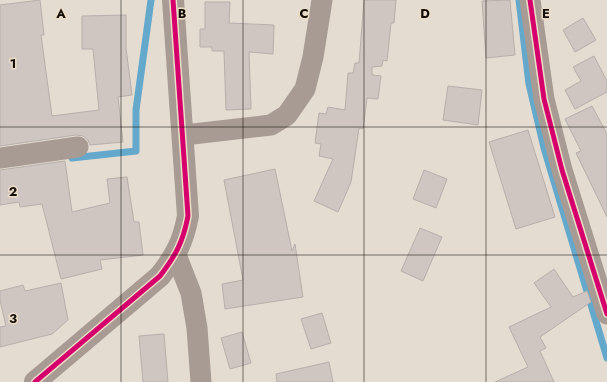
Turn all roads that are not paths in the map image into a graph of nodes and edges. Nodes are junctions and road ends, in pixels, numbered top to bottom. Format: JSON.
{"nodes":[{"id":1,"x":173,"y":0,"type":"edge"},
{"id":2,"x":322,"y":0,"type":"edge"},
{"id":3,"x":530,"y":0,"type":"edge"},
{"id":4,"x":184,"y":135,"type":"junction"},
{"id":5,"x":78,"y":147,"type":"dead end"},
{"id":6,"x":0,"y":158,"type":"edge"},
{"id":7,"x":176,"y":254,"type":"junction"},
{"id":8,"x":607,"y":314,"type":"edge"},
{"id":9,"x":36,"y":382,"type":"edge"},
{"id":10,"x":202,"y":382,"type":"edge"}],
"edges":[{"from":1,"to":4,"type":"street"},
{"from":2,"to":4,"type":"street"},
{"from":3,"to":8,"type":"street"},
{"from":4,"to":7,"type":"street"},
{"from":5,"to":6,"type":"street"},
{"from":7,"to":9,"type":"street"},
{"from":7,"to":10,"type":"street"}]}
